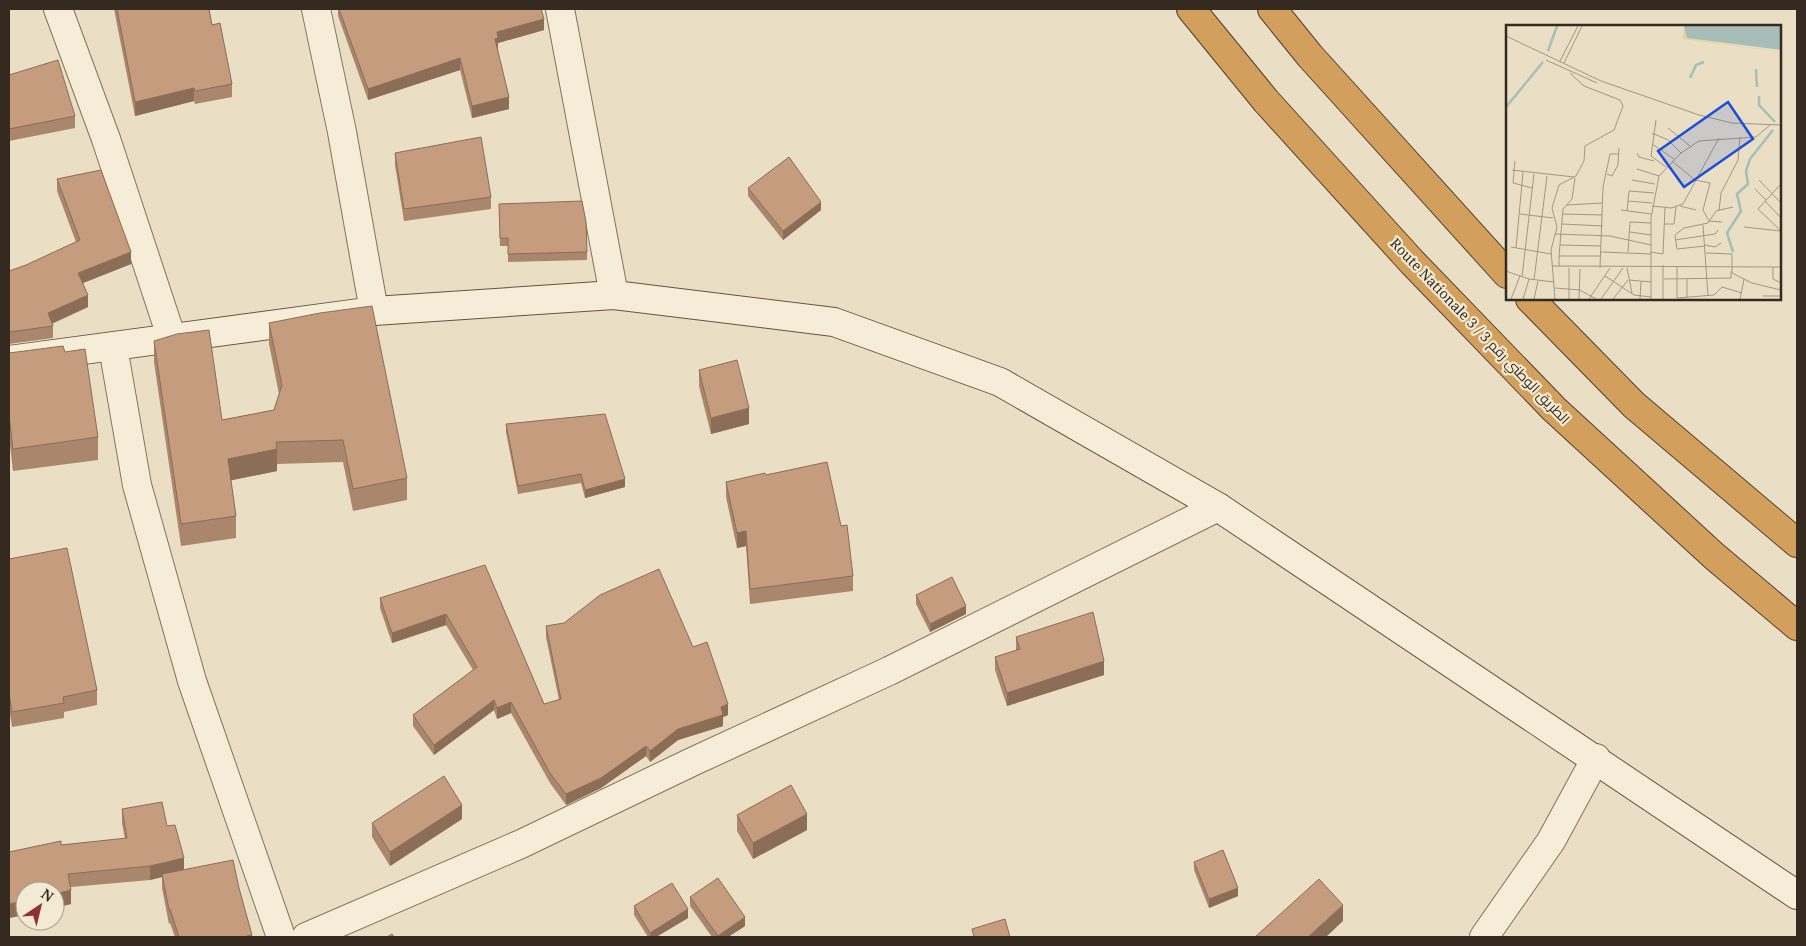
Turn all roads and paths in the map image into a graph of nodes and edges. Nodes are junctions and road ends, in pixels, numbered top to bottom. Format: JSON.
{"nodes":[{"id":1,"x":58,"y":9,"type":"edge"},
{"id":2,"x":316,"y":9,"type":"edge"},
{"id":3,"x":560,"y":9,"type":"edge"},
{"id":4,"x":1191,"y":9,"type":"edge"},
{"id":5,"x":1272,"y":9,"type":"edge"},
{"id":6,"x":1506,"y":273,"type":"edge"},
{"id":7,"x":614,"y":295,"type":"junction"},
{"id":8,"x":1531,"y":300,"type":"edge"},
{"id":9,"x":374,"y":311,"type":"junction"},
{"id":10,"x":172,"y":339,"type":"junction"},
{"id":11,"x":113,"y":347,"type":"junction"},
{"id":12,"x":9,"y":360,"type":"edge"},
{"id":13,"x":1218,"y":506,"type":"junction"},
{"id":14,"x":1797,"y":543,"type":"edge"},
{"id":15,"x":1797,"y":626,"type":"edge"},
{"id":16,"x":1596,"y":758,"type":"junction"},
{"id":17,"x":1797,"y":895,"type":"edge"},
{"id":18,"x":280,"y":937,"type":"edge"},
{"id":19,"x":306,"y":937,"type":"edge"},
{"id":20,"x":1484,"y":937,"type":"edge"}],
"edges":[{"from":1,"to":10,"type":"street"},
{"from":2,"to":9,"type":"street"},
{"from":3,"to":7,"type":"street"},
{"from":4,"to":15,"type":"highway","name":"Route Nationale 3 / الطريق الوطني رقم 3"},
{"from":5,"to":6,"type":"highway"},
{"from":7,"to":9,"type":"street"},
{"from":7,"to":13,"type":"street"},
{"from":8,"to":14,"type":"highway"},
{"from":9,"to":10,"type":"street"},
{"from":10,"to":11,"type":"street"},
{"from":11,"to":12,"type":"street"},
{"from":11,"to":18,"type":"street"},
{"from":13,"to":16,"type":"street"},
{"from":13,"to":19,"type":"street"},
{"from":16,"to":17,"type":"street"},
{"from":16,"to":20,"type":"street"}]}
